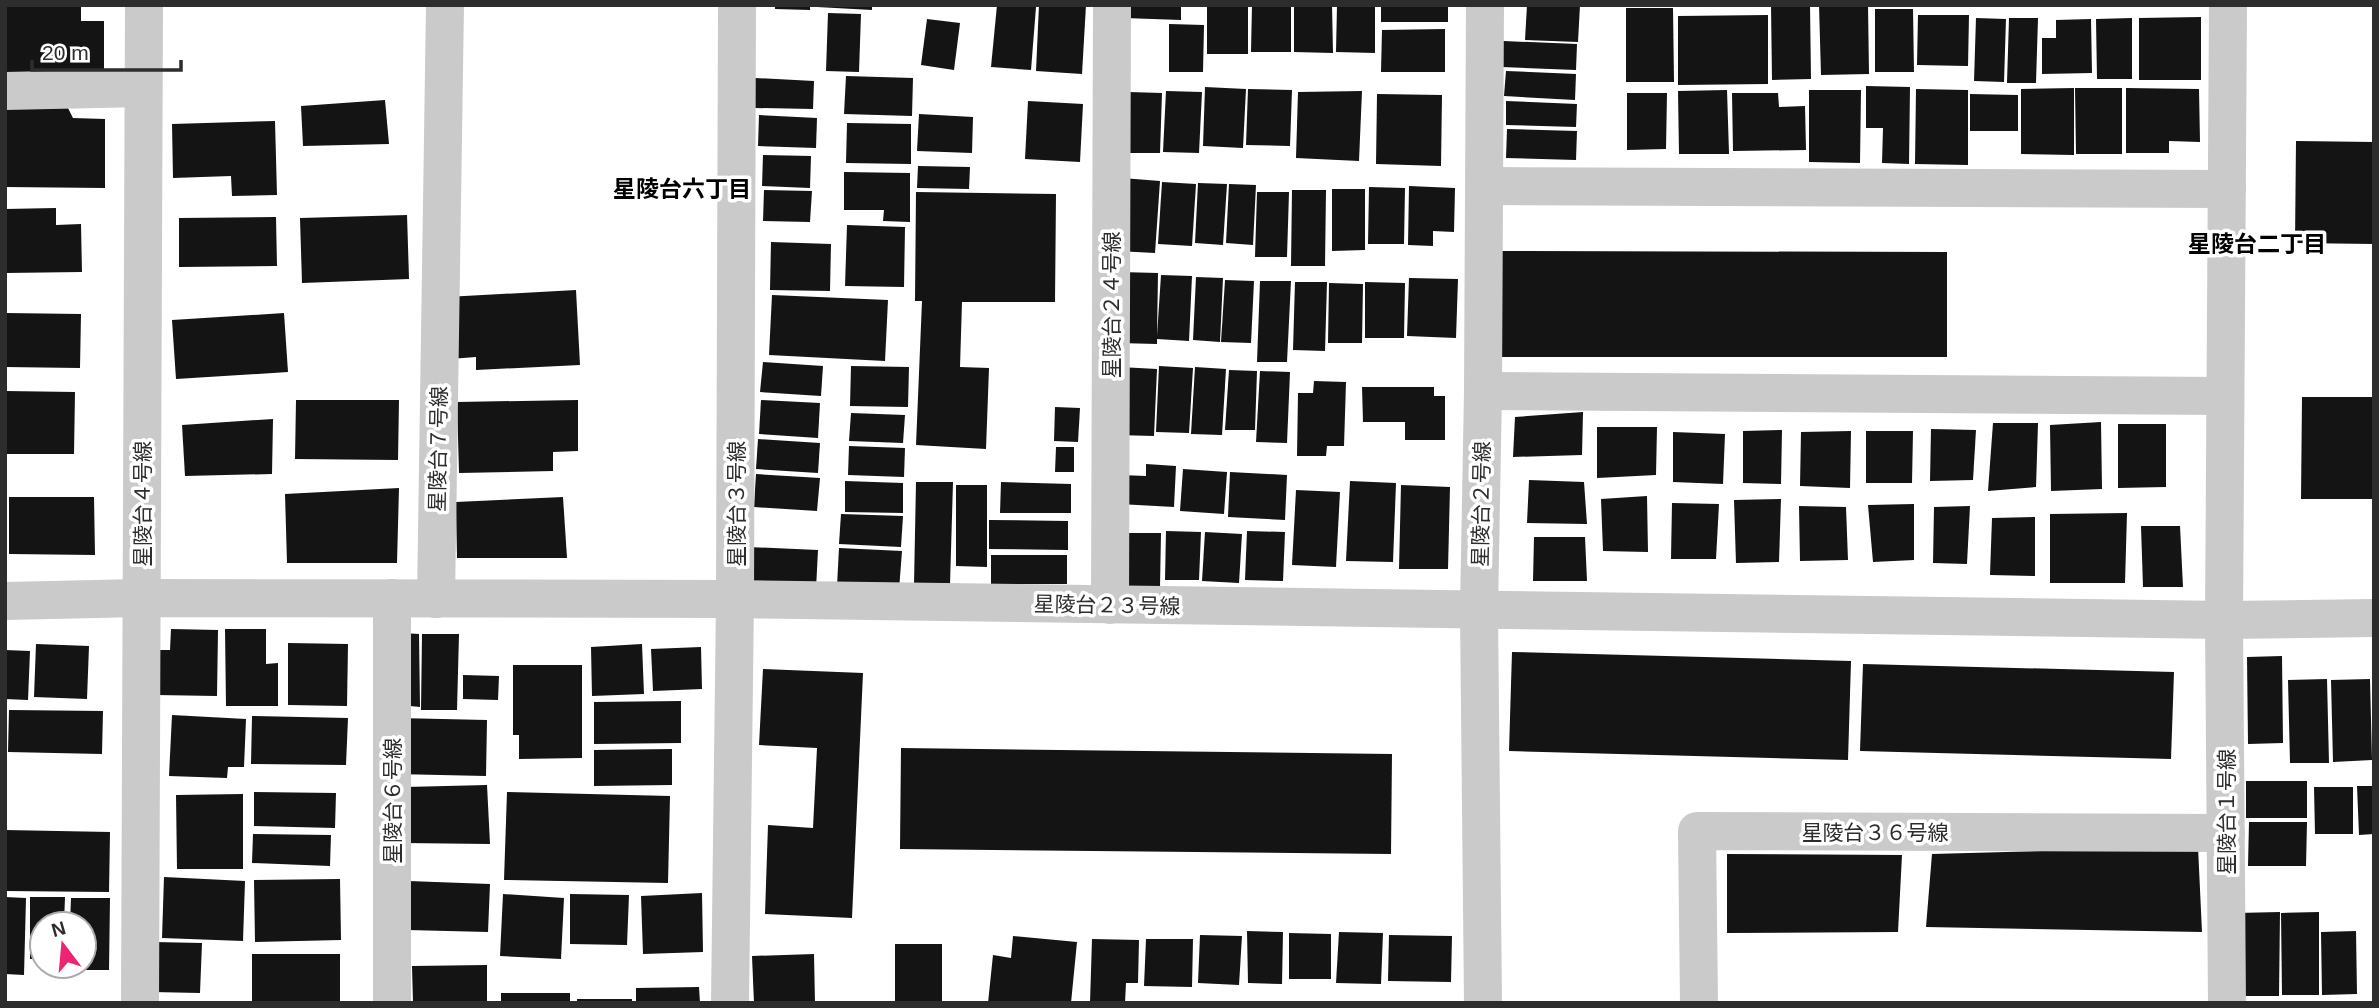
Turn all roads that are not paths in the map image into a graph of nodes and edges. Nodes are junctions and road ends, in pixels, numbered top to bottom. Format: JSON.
{"nodes":[{"id":1,"x":144,"y":5,"type":"edge"},
{"id":2,"x":445,"y":5,"type":"edge"},
{"id":3,"x":737,"y":5,"type":"edge"},
{"id":4,"x":1112,"y":5,"type":"edge"},
{"id":5,"x":1485,"y":5,"type":"edge"},
{"id":6,"x":2228,"y":5,"type":"edge"},
{"id":7,"x":144,"y":88,"type":"junction"},
{"id":8,"x":5,"y":91,"type":"edge"},
{"id":9,"x":1484,"y":186,"type":"junction"},
{"id":10,"x":2227,"y":189,"type":"junction"},
{"id":11,"x":1483,"y":391,"type":"junction"},
{"id":12,"x":2225,"y":396,"type":"junction"},
{"id":13,"x":141,"y":598,"type":"junction"},
{"id":14,"x":392,"y":598,"type":"junction"},
{"id":15,"x":436,"y":599,"type":"junction"},
{"id":16,"x":735,"y":599,"type":"junction"},
{"id":17,"x":5,"y":601,"type":"edge"},
{"id":18,"x":1110,"y":605,"type":"junction"},
{"id":19,"x":1479,"y":611,"type":"junction"},
{"id":20,"x":2374,"y":618,"type":"edge"},
{"id":21,"x":2224,"y":620,"type":"junction"},
{"id":22,"x":2226,"y":833,"type":"junction"},
{"id":23,"x":140,"y":1003,"type":"edge"},
{"id":24,"x":393,"y":1003,"type":"edge"},
{"id":25,"x":730,"y":1003,"type":"edge"},
{"id":26,"x":1483,"y":1003,"type":"edge"},
{"id":27,"x":1699,"y":1003,"type":"edge"},
{"id":28,"x":2227,"y":1003,"type":"edge"}],
"edges":[{"from":1,"to":7,"type":"street","name":"星陵台４号線"},
{"from":2,"to":15,"type":"street","name":"星陵台７号線"},
{"from":3,"to":16,"type":"street","name":"星陵台３号線"},
{"from":4,"to":18,"type":"street","name":"星陵台２４号線"},
{"from":5,"to":9,"type":"street","name":"星陵台２号線"},
{"from":6,"to":10,"type":"street","name":"星陵台１号線"},
{"from":7,"to":8,"type":"street"},
{"from":7,"to":13,"type":"street","name":"星陵台４号線"},
{"from":9,"to":10,"type":"street"},
{"from":9,"to":11,"type":"street","name":"星陵台２号線"},
{"from":10,"to":12,"type":"street","name":"星陵台１号線"},
{"from":11,"to":12,"type":"street"},
{"from":11,"to":19,"type":"street","name":"星陵台２号線"},
{"from":12,"to":21,"type":"street","name":"星陵台１号線"},
{"from":13,"to":14,"type":"street"},
{"from":13,"to":17,"type":"street"},
{"from":13,"to":23,"type":"street","name":"星陵台４号線"},
{"from":14,"to":15,"type":"street"},
{"from":14,"to":24,"type":"street","name":"星陵台６号線"},
{"from":15,"to":16,"type":"street","name":"星陵台２３号線"},
{"from":16,"to":18,"type":"street","name":"星陵台２３号線"},
{"from":16,"to":25,"type":"street","name":"星陵台３号線"},
{"from":18,"to":19,"type":"street","name":"星陵台２３号線"},
{"from":19,"to":21,"type":"street","name":"星陵台２３号線"},
{"from":19,"to":26,"type":"street","name":"星陵台２号線"},
{"from":20,"to":21,"type":"street","name":"星陵台２３号線"},
{"from":21,"to":22,"type":"street","name":"星陵台１号線"},
{"from":22,"to":27,"type":"street","name":"星陵台３６号線"},
{"from":22,"to":28,"type":"street","name":"星陵台１号線"}]}
